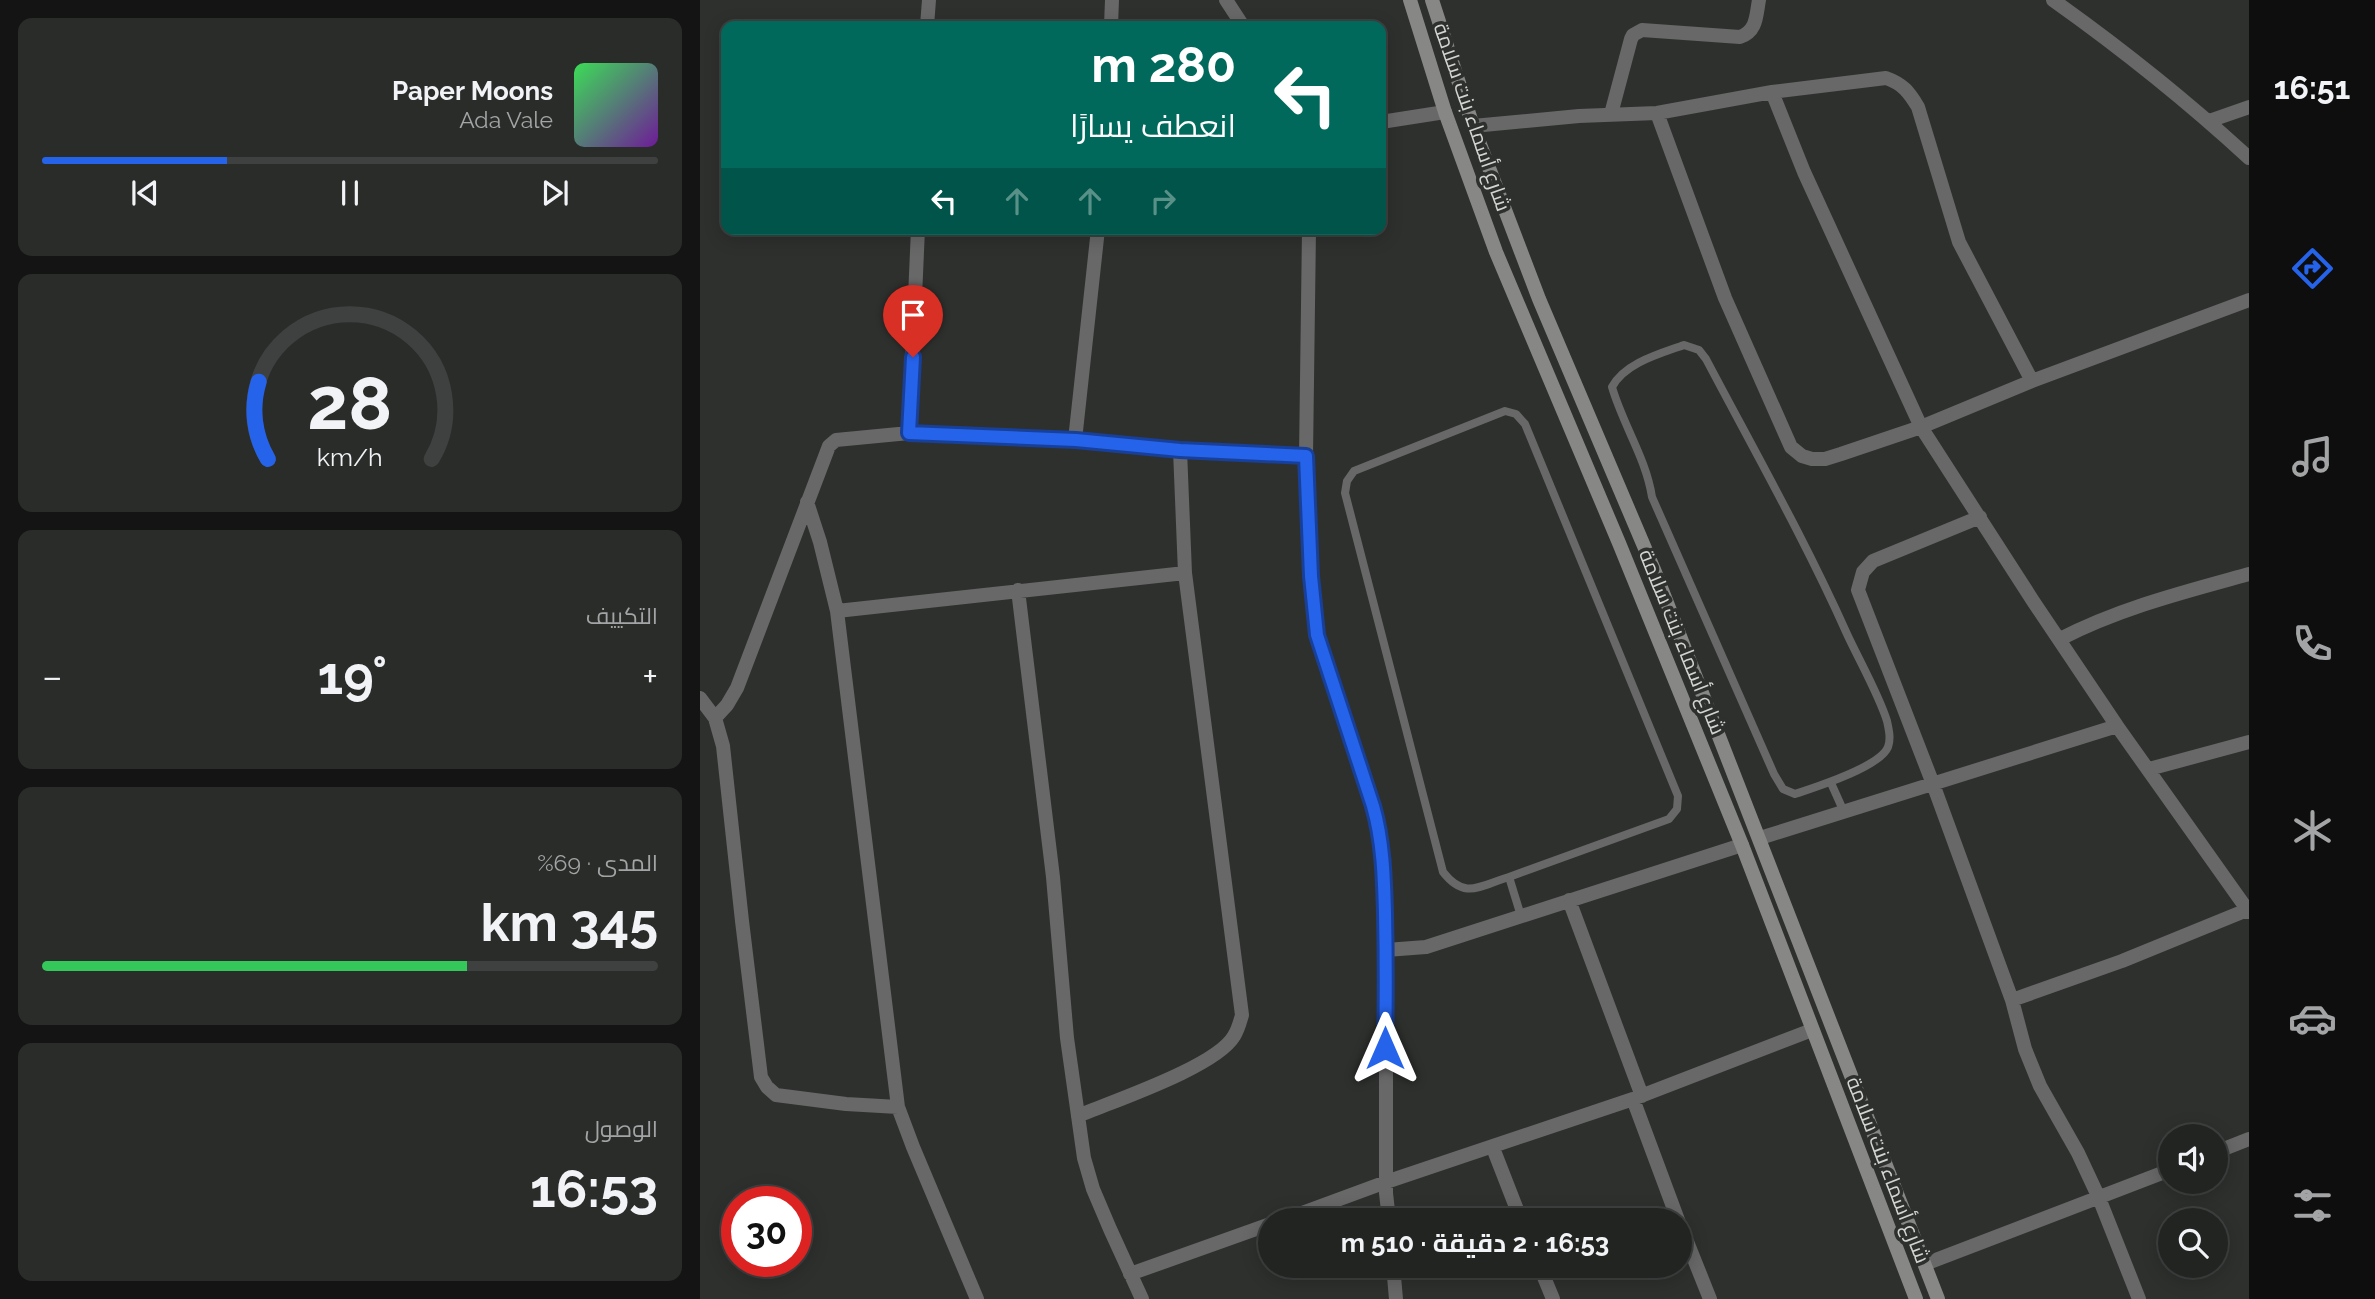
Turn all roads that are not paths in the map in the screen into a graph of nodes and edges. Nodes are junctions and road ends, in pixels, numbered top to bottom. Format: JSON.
{"nodes":[{"id":1,"x":929,"y":0,"type":"edge"},
{"id":2,"x":1112,"y":0,"type":"edge"},
{"id":3,"x":1226,"y":0,"type":"edge"},
{"id":4,"x":1410,"y":0,"type":"edge"},
{"id":5,"x":1433,"y":0,"type":"edge"},
{"id":6,"x":1759,"y":0,"type":"edge"},
{"id":7,"x":2053,"y":0,"type":"edge"},
{"id":8,"x":927,"y":21,"type":"edge"},
{"id":9,"x":1111,"y":21,"type":"edge"},
{"id":10,"x":1240,"y":21,"type":"edge"},
{"id":11,"x":1772,"y":92,"type":"junction"},
{"id":12,"x":2249,"y":107,"type":"edge"},
{"id":13,"x":1445,"y":113,"type":"junction"},
{"id":14,"x":1657,"y":113,"type":"junction"},
{"id":15,"x":1611,"y":114,"type":"junction"},
{"id":16,"x":1386,"y":121,"type":"edge"},
{"id":17,"x":2209,"y":121,"type":"junction"},
{"id":18,"x":1473,"y":126,"type":"junction"},
{"id":19,"x":2249,"y":158,"type":"edge"},
{"id":20,"x":918,"y":235,"type":"edge"},
{"id":21,"x":1097,"y":235,"type":"edge"},
{"id":22,"x":1309,"y":235,"type":"edge"},
{"id":23,"x":2249,"y":300,"type":"edge"},
{"id":24,"x":2032,"y":381,"type":"junction"},
{"id":25,"x":1921,"y":427,"type":"junction"},
{"id":26,"x":909,"y":433,"type":"junction"},
{"id":27,"x":1076,"y":440,"type":"junction"},
{"id":28,"x":1180,"y":450,"type":"junction"},
{"id":29,"x":1306,"y":456,"type":"junction"},
{"id":30,"x":807,"y":502,"type":"junction"},
{"id":31,"x":1980,"y":517,"type":"junction"},
{"id":32,"x":1185,"y":573,"type":"junction"},
{"id":33,"x":2249,"y":574,"type":"edge"},
{"id":34,"x":1018,"y":590,"type":"junction"},
{"id":35,"x":837,"y":611,"type":"junction"},
{"id":36,"x":2060,"y":639,"type":"junction"},
{"id":37,"x":700,"y":698,"type":"edge"},
{"id":38,"x":715,"y":718,"type":"junction"},
{"id":39,"x":2117,"y":726,"type":"junction"},
{"id":40,"x":2249,"y":742,"type":"edge"},
{"id":41,"x":2149,"y":769,"type":"junction"},
{"id":42,"x":1831,"y":783,"type":"junction"},
{"id":43,"x":1933,"y":784,"type":"junction"},
{"id":44,"x":1844,"y":812,"type":"junction"},
{"id":45,"x":1760,"y":838,"type":"junction"},
{"id":46,"x":1742,"y":845,"type":"junction"},
{"id":47,"x":1508,"y":877,"type":"junction"},
{"id":48,"x":1569,"y":900,"type":"junction"},
{"id":49,"x":2248,"y":911,"type":"edge"},
{"id":50,"x":1521,"y":916,"type":"junction"},
{"id":51,"x":1386,"y":950,"type":"junction"},
{"id":52,"x":2012,"y":1000,"type":"junction"},
{"id":53,"x":1812,"y":1030,"type":"junction"},
{"id":54,"x":1637,"y":1097,"type":"junction"},
{"id":55,"x":898,"y":1107,"type":"junction"},
{"id":56,"x":1078,"y":1116,"type":"junction"},
{"id":57,"x":2249,"y":1139,"type":"edge"},
{"id":58,"x":2228,"y":1147,"type":"edge"},
{"id":59,"x":1493,"y":1148,"type":"junction"},
{"id":60,"x":2158,"y":1175,"type":"edge"},
{"id":61,"x":1386,"y":1182,"type":"junction"},
{"id":62,"x":2099,"y":1198,"type":"junction"},
{"id":63,"x":1316,"y":1208,"type":"edge"},
{"id":64,"x":1388,"y":1208,"type":"edge"},
{"id":65,"x":1516,"y":1208,"type":"edge"},
{"id":66,"x":1674,"y":1208,"type":"edge"},
{"id":67,"x":1258,"y":1228,"type":"edge"},
{"id":68,"x":1692,"y":1254,"type":"edge"},
{"id":69,"x":1925,"y":1264,"type":"junction"},
{"id":70,"x":1130,"y":1274,"type":"junction"},
{"id":71,"x":1394,"y":1278,"type":"edge"},
{"id":72,"x":1544,"y":1278,"type":"edge"},
{"id":73,"x":977,"y":1299,"type":"edge"},
{"id":74,"x":1142,"y":1299,"type":"edge"},
{"id":75,"x":1396,"y":1299,"type":"edge"},
{"id":76,"x":1553,"y":1299,"type":"edge"},
{"id":77,"x":1710,"y":1299,"type":"edge"},
{"id":78,"x":1916,"y":1299,"type":"edge"},
{"id":79,"x":1938,"y":1299,"type":"edge"},
{"id":80,"x":2139,"y":1299,"type":"edge"}],
"edges":[{"from":1,"to":8,"type":"street"},
{"from":2,"to":9,"type":"street"},
{"from":3,"to":10,"type":"street"},
{"from":4,"to":13,"type":"main road","name":"شارع أسماء بنت سلامة"},
{"from":5,"to":18,"type":"main road","name":"شارع أسماء بنت سلامة"},
{"from":6,"to":15,"type":"street"},
{"from":7,"to":17,"type":"street"},
{"from":11,"to":14,"type":"street"},
{"from":11,"to":24,"type":"street"},
{"from":11,"to":25,"type":"street"},
{"from":12,"to":17,"type":"street"},
{"from":13,"to":16,"type":"street"},
{"from":13,"to":46,"type":"main road","name":"شارع أسماء بنت سلامة"},
{"from":14,"to":15,"type":"street"},
{"from":14,"to":25,"type":"street"},
{"from":15,"to":18,"type":"street"},
{"from":17,"to":19,"type":"street"},
{"from":18,"to":45,"type":"main road","name":"شارع أسماء بنت سلامة"},
{"from":20,"to":26,"type":"street"},
{"from":21,"to":27,"type":"street"},
{"from":22,"to":29,"type":"street"},
{"from":23,"to":24,"type":"street"},
{"from":24,"to":25,"type":"street"},
{"from":25,"to":31,"type":"street"},
{"from":26,"to":27,"type":"street"},
{"from":26,"to":30,"type":"street"},
{"from":27,"to":28,"type":"street"},
{"from":28,"to":29,"type":"street"},
{"from":28,"to":32,"type":"street"},
{"from":29,"to":51,"type":"street"},
{"from":30,"to":35,"type":"street"},
{"from":30,"to":38,"type":"street"},
{"from":31,"to":36,"type":"street"},
{"from":31,"to":43,"type":"street"},
{"from":32,"to":34,"type":"street"},
{"from":32,"to":56,"type":"street"},
{"from":33,"to":36,"type":"street"},
{"from":34,"to":35,"type":"street"},
{"from":34,"to":56,"type":"street"},
{"from":35,"to":55,"type":"street"},
{"from":36,"to":39,"type":"street"},
{"from":37,"to":38,"type":"street"},
{"from":38,"to":55,"type":"street"},
{"from":39,"to":41,"type":"street"},
{"from":39,"to":43,"type":"street"},
{"from":40,"to":41,"type":"street"},
{"from":41,"to":49,"type":"street"},
{"from":42,"to":42,"type":"lane"},
{"from":42,"to":44,"type":"lane"},
{"from":43,"to":44,"type":"street"},
{"from":43,"to":52,"type":"street"},
{"from":44,"to":45,"type":"street"},
{"from":45,"to":69,"type":"main road","name":"شارع أسماء بنت سلامة"},
{"from":46,"to":48,"type":"street"},
{"from":46,"to":53,"type":"main road","name":"شارع أسماء بنت سلامة"},
{"from":47,"to":47,"type":"lane"},
{"from":47,"to":50,"type":"lane"},
{"from":48,"to":50,"type":"street"},
{"from":48,"to":54,"type":"street"},
{"from":49,"to":52,"type":"street"},
{"from":50,"to":51,"type":"street"},
{"from":51,"to":61,"type":"street"},
{"from":52,"to":62,"type":"street"},
{"from":53,"to":54,"type":"street"},
{"from":53,"to":78,"type":"main road","name":"شارع أسماء بنت سلامة"},
{"from":54,"to":59,"type":"street"},
{"from":54,"to":66,"type":"street"},
{"from":55,"to":73,"type":"street"},
{"from":56,"to":70,"type":"street"},
{"from":57,"to":58,"type":"street"},
{"from":59,"to":61,"type":"street"},
{"from":59,"to":65,"type":"street"},
{"from":60,"to":62,"type":"street"},
{"from":61,"to":63,"type":"street"},
{"from":61,"to":64,"type":"street"},
{"from":62,"to":69,"type":"street"},
{"from":62,"to":80,"type":"street"},
{"from":67,"to":70,"type":"street"},
{"from":68,"to":77,"type":"street"},
{"from":69,"to":79,"type":"main road","name":"شارع أسماء بنت سلامة"},
{"from":70,"to":74,"type":"street"},
{"from":71,"to":75,"type":"street"},
{"from":72,"to":76,"type":"street"}]}
